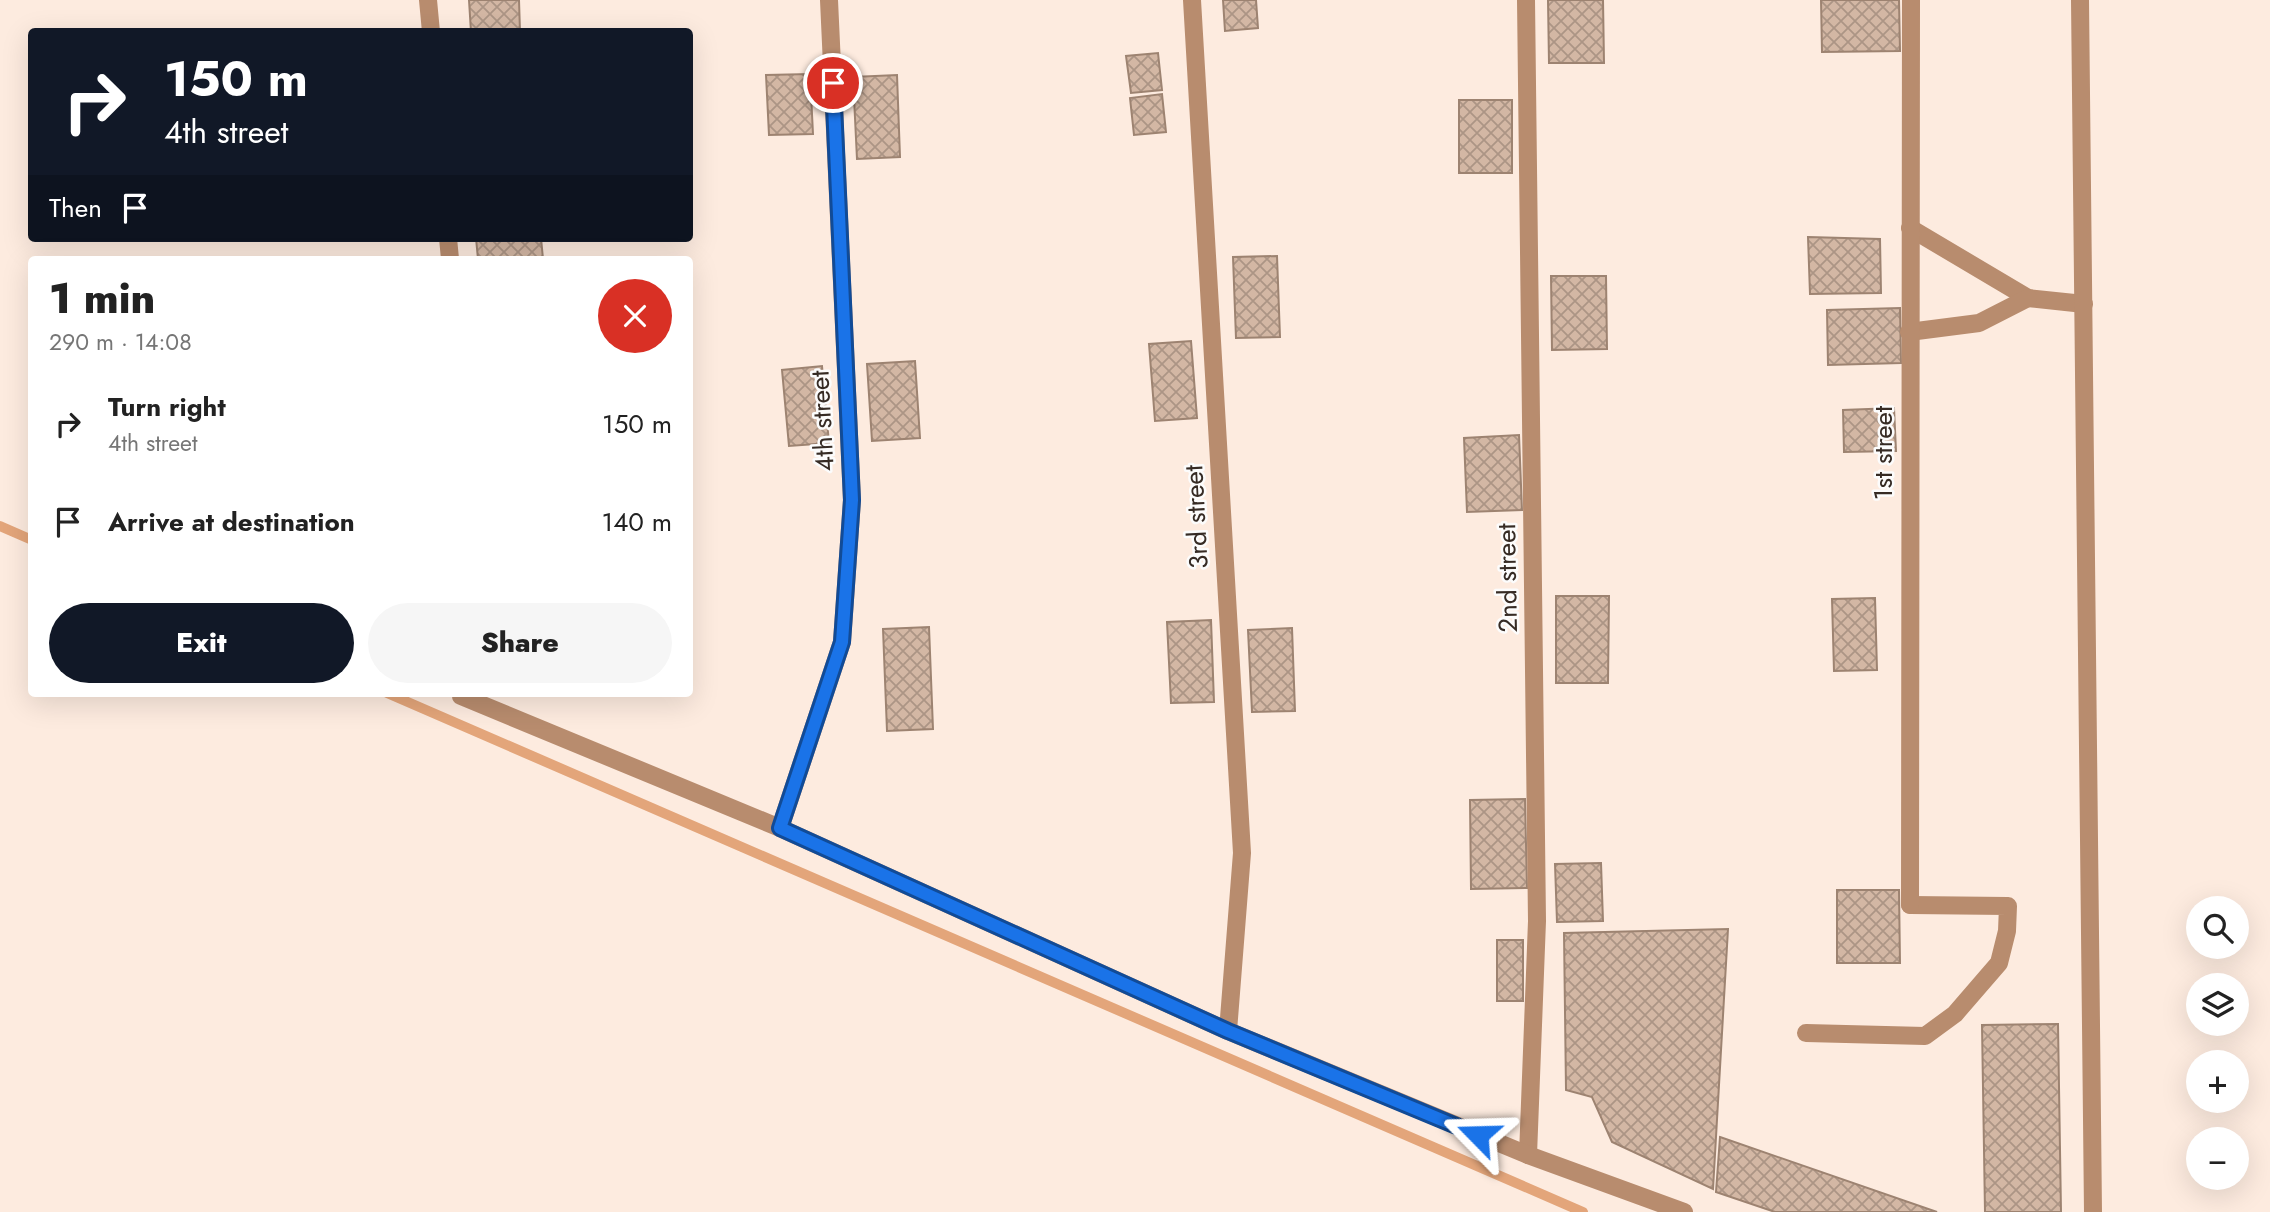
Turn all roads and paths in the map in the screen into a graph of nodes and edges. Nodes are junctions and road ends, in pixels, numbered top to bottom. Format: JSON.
{"nodes":[{"id":1,"x":428,"y":0,"type":"edge"},
{"id":2,"x":829,"y":0,"type":"edge"},
{"id":3,"x":1192,"y":0,"type":"edge"},
{"id":4,"x":1526,"y":0,"type":"edge"},
{"id":5,"x":1911,"y":0,"type":"edge"},
{"id":6,"x":2080,"y":0,"type":"edge"},
{"id":7,"x":431,"y":28,"type":"edge"},
{"id":8,"x":1910,"y":228,"type":"junction"},
{"id":9,"x":2028,"y":298,"type":"junction"},
{"id":10,"x":2084,"y":304,"type":"junction"},
{"id":11,"x":1909,"y":332,"type":"junction"},
{"id":12,"x":468,"y":697,"type":"edge"},
{"id":13,"x":780,"y":828,"type":"junction"},
{"id":14,"x":1228,"y":1031,"type":"junction"},
{"id":15,"x":1807,"y":1033,"type":"dead end"},
{"id":16,"x":1528,"y":1155,"type":"junction"},
{"id":17,"x":1684,"y":1212,"type":"edge"},
{"id":18,"x":2093,"y":1212,"type":"edge"}],
"edges":[{"from":1,"to":7,"type":"street"},
{"from":2,"to":13,"type":"street","name":"4th street"},
{"from":3,"to":14,"type":"street","name":"3rd street"},
{"from":4,"to":16,"type":"street","name":"2nd street"},
{"from":5,"to":8,"type":"street","name":"1st street"},
{"from":6,"to":10,"type":"street"},
{"from":8,"to":9,"type":"street"},
{"from":8,"to":11,"type":"street","name":"1st street"},
{"from":9,"to":10,"type":"street"},
{"from":9,"to":11,"type":"street"},
{"from":10,"to":18,"type":"street"},
{"from":11,"to":15,"type":"street","name":"1st street"},
{"from":12,"to":13,"type":"street"},
{"from":13,"to":14,"type":"street"},
{"from":14,"to":16,"type":"street"},
{"from":16,"to":17,"type":"street"}]}
